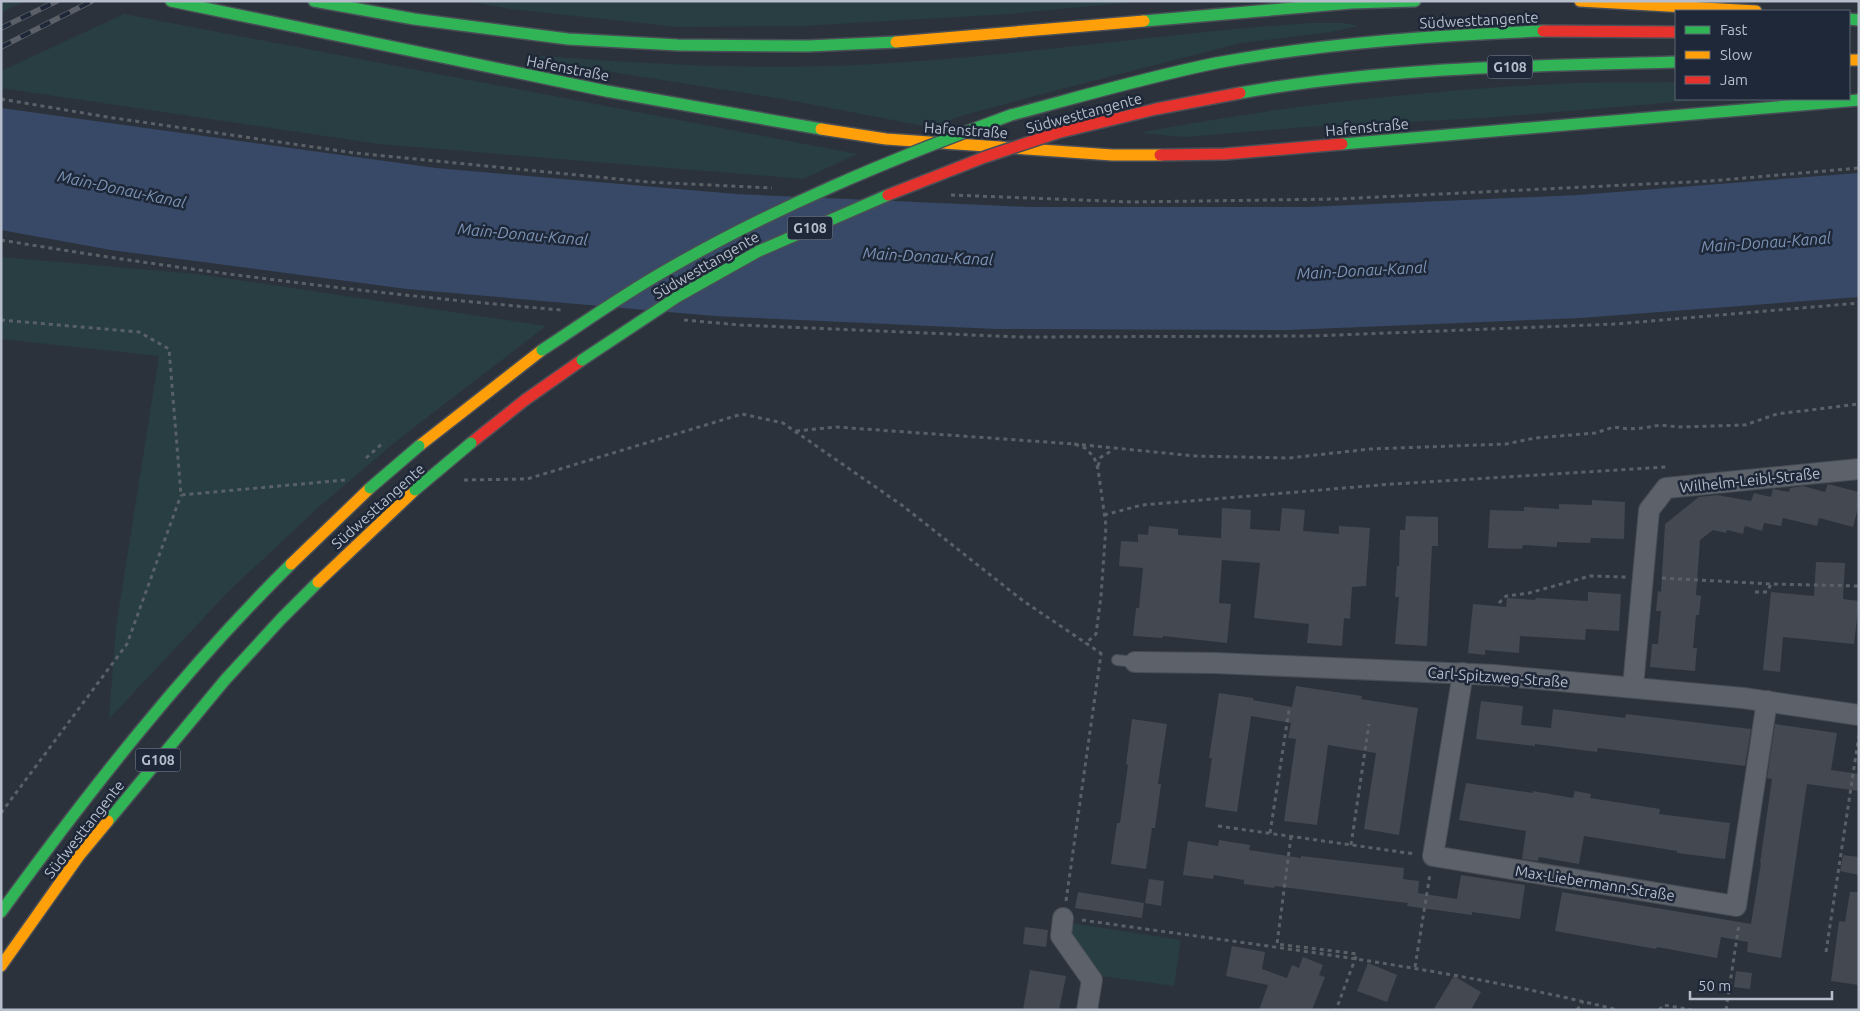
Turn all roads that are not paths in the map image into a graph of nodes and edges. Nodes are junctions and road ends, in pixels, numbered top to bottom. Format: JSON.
{"nodes":[{"id":1,"x":171,"y":1,"type":"edge"},
{"id":2,"x":314,"y":1,"type":"edge"},
{"id":3,"x":1415,"y":1,"type":"edge"},
{"id":4,"x":1580,"y":1,"type":"edge"},
{"id":5,"x":1738,"y":10,"type":"edge"},
{"id":6,"x":1675,"y":32,"type":"edge"},
{"id":7,"x":1675,"y":62,"type":"edge"},
{"id":8,"x":1859,"y":100,"type":"edge"},
{"id":9,"x":1859,"y":469,"type":"edge"},
{"id":10,"x":1126,"y":661,"type":"road end"},
{"id":11,"x":1464,"y":673,"type":"junction"},
{"id":12,"x":1633,"y":687,"type":"junction"},
{"id":13,"x":1767,"y":701,"type":"junction"},
{"id":14,"x":1859,"y":715,"type":"edge"},
{"id":15,"x":1,"y":912,"type":"edge"},
{"id":16,"x":1063,"y":918,"type":"road end"},
{"id":17,"x":1,"y":966,"type":"edge"},
{"id":18,"x":1087,"y":1010,"type":"edge"}],
"edges":[{"from":1,"to":8,"type":"highway","name":"Hafenstraße"},
{"from":2,"to":3,"type":"highway","name":"Hafenstraße"},
{"from":4,"to":5,"type":"highway"},
{"from":6,"to":15,"type":"highway","name":"Südwesttangente","number":"G108","bridge":true},
{"from":7,"to":17,"type":"highway","name":"Südwesttangente","number":"G108","bridge":true},
{"from":9,"to":12,"type":"street","name":"Wilhelm-Leibl-Straße"},
{"from":10,"to":11,"type":"street","name":"Carl-Spitzweg-Straße"},
{"from":11,"to":12,"type":"street","name":"Carl-Spitzweg-Straße"},
{"from":11,"to":13,"type":"street","name":"Max-Liebermann-Straße"},
{"from":12,"to":13,"type":"street","name":"Carl-Spitzweg-Straße"},
{"from":13,"to":14,"type":"street","name":"Carl-Spitzweg-Straße"},
{"from":16,"to":18,"type":"street"}]}
